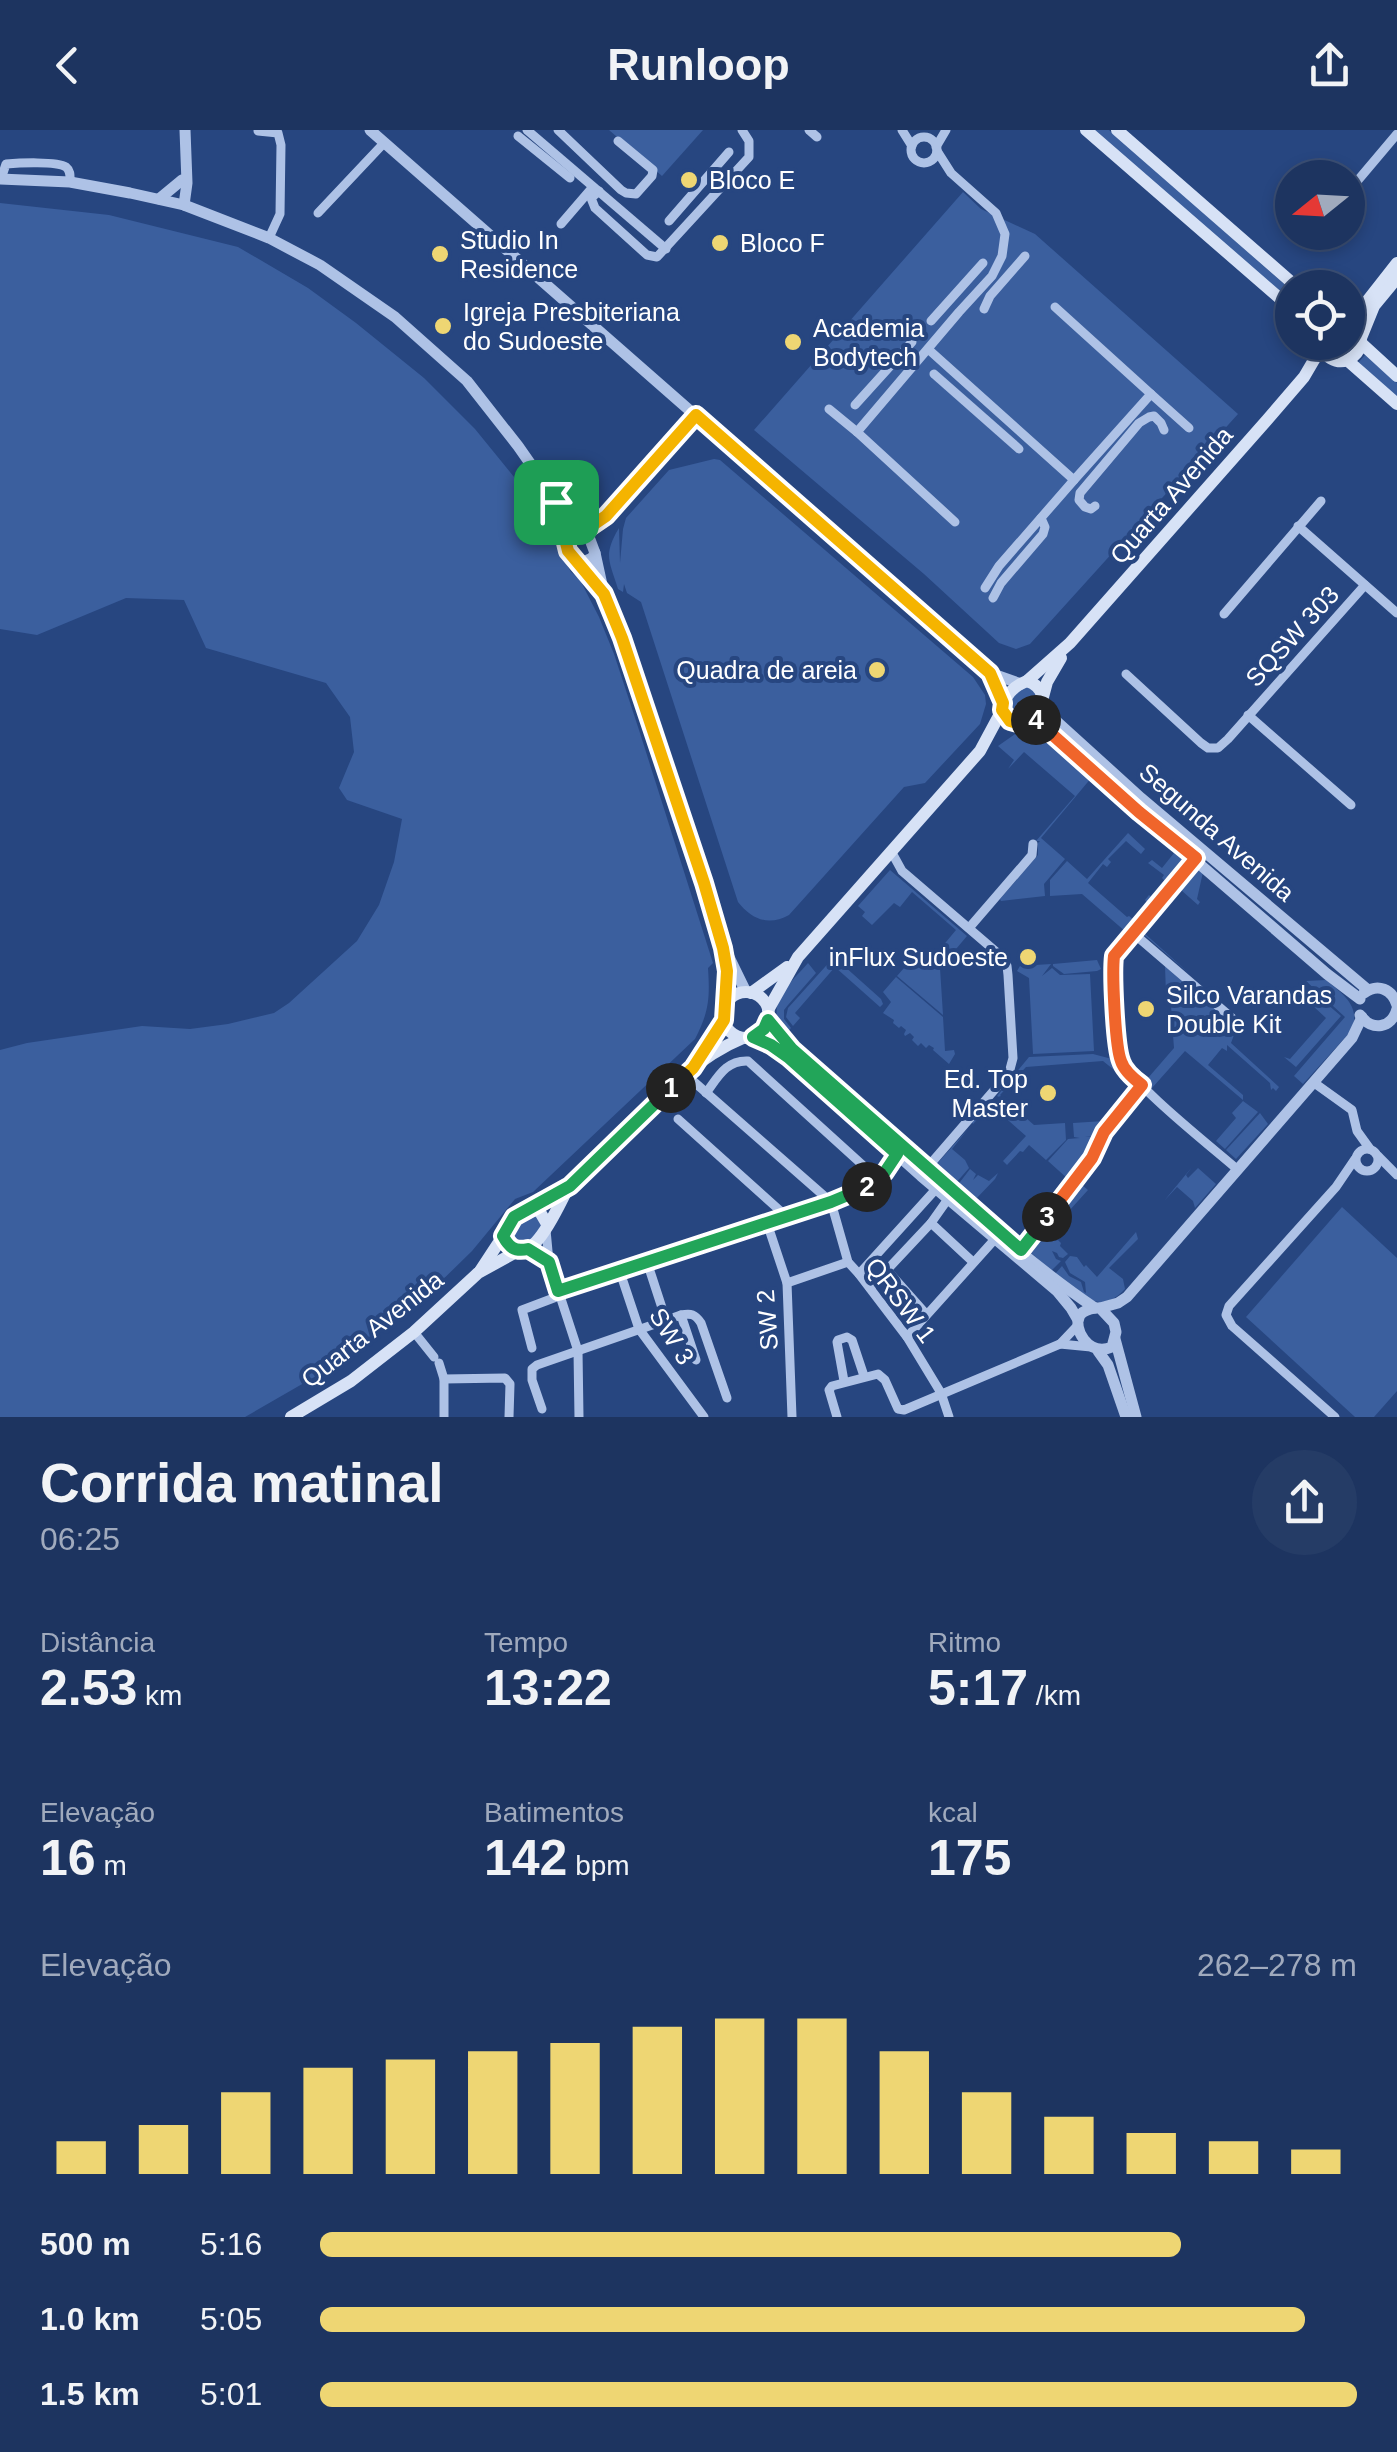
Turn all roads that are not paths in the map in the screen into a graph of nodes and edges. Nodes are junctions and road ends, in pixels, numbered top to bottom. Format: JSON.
{"nodes":[{"id":1,"x":186,"y":130,"type":"edge"},
{"id":2,"x":370,"y":130,"type":"edge"},
{"id":3,"x":558,"y":130,"type":"edge"},
{"id":4,"x":742,"y":130,"type":"edge"},
{"id":5,"x":903,"y":130,"type":"edge"},
{"id":6,"x":936,"y":130,"type":"edge"},
{"id":7,"x":946,"y":130,"type":"edge"},
{"id":8,"x":1086,"y":130,"type":"edge"},
{"id":9,"x":1118,"y":130,"type":"edge"},
{"id":10,"x":258,"y":131,"type":"edge"},
{"id":11,"x":523,"y":133,"type":"edge"},
{"id":12,"x":1397,"y":134,"type":"edge"},
{"id":13,"x":919,"y":140,"type":"junction"},
{"id":14,"x":618,"y":141,"type":"dead end"},
{"id":15,"x":384,"y":142,"type":"junction"},
{"id":16,"x":936,"y":149,"type":"junction"},
{"id":17,"x":729,"y":152,"type":"dead end"},
{"id":18,"x":590,"y":160,"type":"junction"},
{"id":19,"x":927,"y":162,"type":"junction"},
{"id":20,"x":1365,"y":172,"type":"edge"},
{"id":21,"x":950,"y":173,"type":"junction"},
{"id":22,"x":574,"y":176,"type":"junction"},
{"id":23,"x":0,"y":179,"type":"edge"},
{"id":24,"x":185,"y":182,"type":"junction"},
{"id":25,"x":596,"y":189,"type":"junction"},
{"id":26,"x":692,"y":193,"type":"junction"},
{"id":27,"x":159,"y":199,"type":"junction"},
{"id":28,"x":181,"y":204,"type":"junction"},
{"id":29,"x":706,"y":206,"type":"junction"},
{"id":30,"x":202,"y":210,"type":"junction"},
{"id":31,"x":318,"y":213,"type":"dead end"},
{"id":32,"x":669,"y":221,"type":"dead end"},
{"id":33,"x":561,"y":224,"type":"dead end"},
{"id":34,"x":269,"y":238,"type":"junction"},
{"id":35,"x":666,"y":249,"type":"junction"},
{"id":36,"x":1025,"y":256,"type":"dead end"},
{"id":37,"x":983,"y":263,"type":"dead end"},
{"id":38,"x":1397,"y":263,"type":"edge"},
{"id":39,"x":1277,"y":270,"type":"edge"},
{"id":40,"x":1397,"y":278,"type":"edge"},
{"id":41,"x":997,"y":279,"type":"junction"},
{"id":42,"x":960,"y":288,"type":"junction"},
{"id":43,"x":981,"y":288,"type":"junction"},
{"id":44,"x":1275,"y":294,"type":"edge"},
{"id":45,"x":990,"y":296,"type":"junction"},
{"id":46,"x":971,"y":299,"type":"junction"},
{"id":47,"x":949,"y":301,"type":"junction"},
{"id":48,"x":1365,"y":303,"type":"edge"},
{"id":49,"x":1055,"y":307,"type":"dead end"},
{"id":50,"x":984,"y":308,"type":"dead end"},
{"id":51,"x":958,"y":312,"type":"junction"},
{"id":52,"x":931,"y":321,"type":"dead end"},
{"id":53,"x":1365,"y":330,"type":"edge"},
{"id":54,"x":912,"y":342,"type":"dead end"},
{"id":55,"x":1365,"y":344,"type":"edge"},
{"id":56,"x":928,"y":349,"type":"junction"},
{"id":57,"x":1312,"y":360,"type":"edge"},
{"id":58,"x":1340,"y":360,"type":"joint"},
{"id":59,"x":882,"y":374,"type":"junction"},
{"id":60,"x":934,"y":374,"type":"dead end"},
{"id":61,"x":958,"y":375,"type":"junction"},
{"id":62,"x":1397,"y":376,"type":"edge"},
{"id":63,"x":1304,"y":378,"type":"junction"},
{"id":64,"x":947,"y":386,"type":"junction"},
{"id":65,"x":897,"y":387,"type":"junction"},
{"id":66,"x":1151,"y":394,"type":"junction"},
{"id":67,"x":1397,"y":404,"type":"edge"},
{"id":68,"x":855,"y":405,"type":"dead end"},
{"id":69,"x":829,"y":409,"type":"dead end"},
{"id":70,"x":696,"y":415,"type":"junction"},
{"id":71,"x":1011,"y":424,"type":"junction"},
{"id":72,"x":1189,"y":428,"type":"dead end"},
{"id":73,"x":1164,"y":430,"type":"dead end"},
{"id":74,"x":857,"y":432,"type":"junction"},
{"id":75,"x":1001,"y":434,"type":"junction"},
{"id":76,"x":1019,"y":449,"type":"dead end"},
{"id":77,"x":1096,"y":456,"type":"junction"},
{"id":78,"x":1106,"y":462,"type":"junction"},
{"id":79,"x":1088,"y":465,"type":"junction"},
{"id":80,"x":1098,"y":473,"type":"junction"},
{"id":81,"x":1074,"y":480,"type":"junction"},
{"id":82,"x":1322,"y":500,"type":"dead end"},
{"id":83,"x":556,"y":502,"type":"junction"},
{"id":84,"x":1094,"y":506,"type":"dead end"},
{"id":85,"x":606,"y":516,"type":"junction"},
{"id":86,"x":1041,"y":518,"type":"junction"},
{"id":87,"x":955,"y":522,"type":"dead end"},
{"id":88,"x":1298,"y":526,"type":"junction"},
{"id":89,"x":582,"y":530,"type":"junction"},
{"id":90,"x":565,"y":538,"type":"junction"},
{"id":91,"x":594,"y":549,"type":"junction"},
{"id":92,"x":578,"y":562,"type":"junction"},
{"id":93,"x":999,"y":566,"type":"junction"},
{"id":94,"x":1009,"y":574,"type":"junction"},
{"id":95,"x":1365,"y":584,"type":"junction"},
{"id":96,"x":984,"y":588,"type":"dead end"},
{"id":97,"x":604,"y":594,"type":"junction"},
{"id":98,"x":993,"y":598,"type":"dead end"},
{"id":99,"x":1397,"y":613,"type":"edge"},
{"id":100,"x":1224,"y":614,"type":"dead end"},
{"id":101,"x":1070,"y":643,"type":"junction"},
{"id":102,"x":990,"y":673,"type":"junction"},
{"id":103,"x":1126,"y":674,"type":"dead end"},
{"id":104,"x":1024,"y":682,"type":"junction"},
{"id":105,"x":1042,"y":700,"type":"junction"},
{"id":106,"x":1002,"y":707,"type":"junction"},
{"id":107,"x":1248,"y":715,"type":"junction"},
{"id":108,"x":1032,"y":716,"type":"junction"},
{"id":109,"x":1017,"y":723,"type":"junction"},
{"id":110,"x":980,"y":751,"type":"junction"},
{"id":111,"x":1351,"y":805,"type":"dead end"},
{"id":112,"x":1034,"y":844,"type":"dead end"},
{"id":113,"x":891,"y":850,"type":"junction"},
{"id":114,"x":1196,"y":858,"type":"junction"},
{"id":115,"x":879,"y":866,"type":"junction"},
{"id":116,"x":902,"y":871,"type":"junction"},
{"id":117,"x":969,"y":928,"type":"junction"},
{"id":118,"x":1133,"y":933,"type":"junction"},
{"id":119,"x":723,"y":948,"type":"junction"},
{"id":120,"x":794,"y":962,"type":"junction"},
{"id":121,"x":748,"y":992,"type":"junction"},
{"id":122,"x":1364,"y":995,"type":"junction"},
{"id":123,"x":726,"y":1003,"type":"junction"},
{"id":124,"x":768,"y":1014,"type":"junction"},
{"id":125,"x":1391,"y":1016,"type":"edge"},
{"id":126,"x":1362,"y":1017,"type":"junction"},
{"id":127,"x":1232,"y":1018,"type":"dead end"},
{"id":128,"x":724,"y":1020,"type":"junction"},
{"id":129,"x":1397,"y":1034,"type":"edge"},
{"id":130,"x":748,"y":1038,"type":"junction"},
{"id":131,"x":1352,"y":1038,"type":"junction"},
{"id":132,"x":689,"y":1071,"type":"junction"},
{"id":133,"x":1314,"y":1082,"type":"junction"},
{"id":134,"x":1142,"y":1085,"type":"junction"},
{"id":135,"x":706,"y":1093,"type":"junction"},
{"id":136,"x":1338,"y":1100,"type":"junction"},
{"id":137,"x":678,"y":1119,"type":"dead end"},
{"id":138,"x":1372,"y":1151,"type":"junction"},
{"id":139,"x":897,"y":1154,"type":"junction"},
{"id":140,"x":1356,"y":1157,"type":"junction"},
{"id":141,"x":926,"y":1169,"type":"junction"},
{"id":142,"x":1238,"y":1170,"type":"junction"},
{"id":143,"x":1366,"y":1171,"type":"junction"},
{"id":144,"x":1397,"y":1176,"type":"edge"},
{"id":145,"x":878,"y":1179,"type":"junction"},
{"id":146,"x":1338,"y":1182,"type":"junction"},
{"id":147,"x":570,"y":1186,"type":"junction"},
{"id":148,"x":936,"y":1189,"type":"junction"},
{"id":149,"x":948,"y":1198,"type":"junction"},
{"id":150,"x":831,"y":1202,"type":"junction"},
{"id":151,"x":530,"y":1208,"type":"junction"},
{"id":152,"x":786,"y":1216,"type":"junction"},
{"id":153,"x":767,"y":1223,"type":"junction"},
{"id":154,"x":930,"y":1223,"type":"junction"},
{"id":155,"x":547,"y":1226,"type":"junction"},
{"id":156,"x":503,"y":1236,"type":"junction"},
{"id":157,"x":995,"y":1239,"type":"junction"},
{"id":158,"x":523,"y":1250,"type":"junction"},
{"id":159,"x":1021,"y":1250,"type":"junction"},
{"id":160,"x":549,"y":1262,"type":"junction"},
{"id":161,"x":848,"y":1262,"type":"junction"},
{"id":162,"x":973,"y":1262,"type":"junction"},
{"id":163,"x":619,"y":1269,"type":"junction"},
{"id":164,"x":887,"y":1270,"type":"junction"},
{"id":165,"x":650,"y":1271,"type":"dead end"},
{"id":166,"x":478,"y":1273,"type":"junction"},
{"id":167,"x":859,"y":1274,"type":"junction"},
{"id":168,"x":787,"y":1283,"type":"junction"},
{"id":169,"x":870,"y":1288,"type":"junction"},
{"id":170,"x":558,"y":1294,"type":"junction"},
{"id":171,"x":1127,"y":1297,"type":"junction"},
{"id":172,"x":1098,"y":1308,"type":"junction"},
{"id":173,"x":926,"y":1314,"type":"junction"},
{"id":174,"x":680,"y":1315,"type":"junction"},
{"id":175,"x":666,"y":1320,"type":"junction"},
{"id":176,"x":1078,"y":1322,"type":"junction"},
{"id":177,"x":638,"y":1330,"type":"junction"},
{"id":178,"x":414,"y":1332,"type":"junction"},
{"id":179,"x":1116,"y":1336,"type":"junction"},
{"id":180,"x":907,"y":1337,"type":"junction"},
{"id":181,"x":1060,"y":1344,"type":"junction"},
{"id":182,"x":532,"y":1348,"type":"dead end"},
{"id":183,"x":1094,"y":1349,"type":"junction"},
{"id":184,"x":578,"y":1352,"type":"junction"},
{"id":185,"x":696,"y":1360,"type":"dead end"},
{"id":186,"x":864,"y":1376,"type":"junction"},
{"id":187,"x":444,"y":1379,"type":"junction"},
{"id":188,"x":844,"y":1381,"type":"junction"},
{"id":189,"x":941,"y":1392,"type":"junction"},
{"id":190,"x":727,"y":1398,"type":"dead end"},
{"id":191,"x":542,"y":1408,"type":"dead end"},
{"id":192,"x":291,"y":1417,"type":"edge"},
{"id":193,"x":444,"y":1417,"type":"edge"},
{"id":194,"x":510,"y":1417,"type":"edge"},
{"id":195,"x":579,"y":1417,"type":"edge"},
{"id":196,"x":704,"y":1417,"type":"edge"},
{"id":197,"x":792,"y":1417,"type":"edge"},
{"id":198,"x":838,"y":1417,"type":"edge"},
{"id":199,"x":949,"y":1417,"type":"edge"},
{"id":200,"x":1126,"y":1417,"type":"edge"},
{"id":201,"x":1136,"y":1417,"type":"edge"},
{"id":202,"x":1335,"y":1417,"type":"edge"}],
"edges":[{"from":1,"to":24,"type":"street"},
{"from":2,"to":15,"type":"street"},
{"from":3,"to":18,"type":"street"},
{"from":4,"to":29,"type":"street"},
{"from":5,"to":13,"type":"street"},
{"from":6,"to":13,"type":"street"},
{"from":7,"to":16,"type":"street"},
{"from":8,"to":44,"type":"main road"},
{"from":9,"to":39,"type":"main road"},
{"from":10,"to":34,"type":"street"},
{"from":11,"to":22,"type":"street"},
{"from":12,"to":20,"type":"street"},
{"from":13,"to":16,"type":"street"},
{"from":13,"to":19,"type":"street"},
{"from":14,"to":18,"type":"street"},
{"from":15,"to":31,"type":"street"},
{"from":15,"to":70,"type":"street"},
{"from":16,"to":19,"type":"street"},
{"from":16,"to":21,"type":"street"},
{"from":17,"to":26,"type":"street"},
{"from":18,"to":22,"type":"street"},
{"from":19,"to":21,"type":"street"},
{"from":21,"to":41,"type":"street"},
{"from":22,"to":25,"type":"street"},
{"from":23,"to":27,"type":"street"},
{"from":24,"to":27,"type":"street"},
{"from":24,"to":28,"type":"street"},
{"from":24,"to":30,"type":"street"},
{"from":25,"to":33,"type":"street"},
{"from":25,"to":35,"type":"street"},
{"from":25,"to":35,"type":"street"},
{"from":26,"to":29,"type":"street"},
{"from":26,"to":32,"type":"street"},
{"from":27,"to":28,"type":"street"},
{"from":28,"to":30,"type":"street"},
{"from":29,"to":35,"type":"street"},
{"from":30,"to":34,"type":"street"},
{"from":34,"to":83,"type":"street"},
{"from":36,"to":41,"type":"street"},
{"from":37,"to":42,"type":"street"},
{"from":38,"to":48,"type":"main road"},
{"from":40,"to":53,"type":"main road"},
{"from":41,"to":43,"type":"street"},
{"from":41,"to":45,"type":"street"},
{"from":42,"to":46,"type":"street"},
{"from":42,"to":47,"type":"street"},
{"from":43,"to":45,"type":"street"},
{"from":43,"to":46,"type":"street"},
{"from":45,"to":50,"type":"street"},
{"from":46,"to":51,"type":"street"},
{"from":47,"to":51,"type":"street"},
{"from":47,"to":52,"type":"street"},
{"from":49,"to":66,"type":"street"},
{"from":51,"to":56,"type":"street"},
{"from":54,"to":59,"type":"street"},
{"from":55,"to":62,"type":"main road"},
{"from":56,"to":61,"type":"street"},
{"from":56,"to":65,"type":"street"},
{"from":57,"to":63,"type":"main road","name":"Quarta Avenida"},
{"from":58,"to":63,"type":"main road","name":"Quarta Avenida"},
{"from":58,"to":67,"type":"main road"},
{"from":59,"to":65,"type":"street"},
{"from":59,"to":68,"type":"street"},
{"from":60,"to":64,"type":"street"},
{"from":61,"to":64,"type":"street"},
{"from":61,"to":71,"type":"street"},
{"from":63,"to":101,"type":"main road","name":"Quarta Avenida"},
{"from":64,"to":75,"type":"street"},
{"from":65,"to":74,"type":"street"},
{"from":66,"to":72,"type":"street"},
{"from":66,"to":77,"type":"street"},
{"from":69,"to":74,"type":"street"},
{"from":70,"to":85,"type":"street"},
{"from":70,"to":102,"type":"street"},
{"from":71,"to":75,"type":"street"},
{"from":71,"to":81,"type":"street"},
{"from":73,"to":78,"type":"street"},
{"from":74,"to":87,"type":"street"},
{"from":75,"to":76,"type":"street"},
{"from":77,"to":78,"type":"street"},
{"from":77,"to":79,"type":"street"},
{"from":78,"to":80,"type":"street"},
{"from":79,"to":80,"type":"street"},
{"from":79,"to":81,"type":"street"},
{"from":80,"to":84,"type":"street"},
{"from":81,"to":86,"type":"street"},
{"from":82,"to":88,"type":"street"},
{"from":83,"to":89,"type":"street"},
{"from":83,"to":90,"type":"street"},
{"from":85,"to":89,"type":"street"},
{"from":85,"to":91,"type":"street"},
{"from":86,"to":93,"type":"street"},
{"from":86,"to":94,"type":"street"},
{"from":88,"to":95,"type":"street","name":"SQSW 303"},
{"from":88,"to":100,"type":"street"},
{"from":89,"to":90,"type":"street"},
{"from":89,"to":91,"type":"street"},
{"from":90,"to":92,"type":"street"},
{"from":91,"to":92,"type":"street"},
{"from":91,"to":97,"type":"street"},
{"from":92,"to":97,"type":"street"},
{"from":93,"to":94,"type":"street"},
{"from":93,"to":96,"type":"street"},
{"from":94,"to":98,"type":"street"},
{"from":95,"to":99,"type":"street","name":"SQSW 303"},
{"from":95,"to":107,"type":"street","name":"SQSW 303"},
{"from":97,"to":119,"type":"street"},
{"from":101,"to":104,"type":"main road","name":"Quarta Avenida"},
{"from":101,"to":105,"type":"main road","name":"Quarta Avenida"},
{"from":102,"to":104,"type":"street"},
{"from":102,"to":106,"type":"street"},
{"from":103,"to":107,"type":"street","name":"SQSW 303"},
{"from":104,"to":105,"type":"main road"},
{"from":104,"to":106,"type":"main road"},
{"from":105,"to":108,"type":"main road"},
{"from":105,"to":122,"type":"street","name":"Segunda Avenida"},
{"from":106,"to":109,"type":"main road"},
{"from":106,"to":110,"type":"main road"},
{"from":107,"to":111,"type":"street","name":"SQSW 303"},
{"from":108,"to":109,"type":"main road"},
{"from":108,"to":114,"type":"street","name":"Segunda Avenida"},
{"from":109,"to":110,"type":"main road"},
{"from":110,"to":113,"type":"main road"},
{"from":112,"to":117,"type":"street"},
{"from":113,"to":115,"type":"main road"},
{"from":113,"to":116,"type":"street"},
{"from":114,"to":118,"type":"street"},
{"from":114,"to":122,"type":"street","name":"Segunda Avenida"},
{"from":115,"to":116,"type":"street"},
{"from":115,"to":120,"type":"main road"},
{"from":116,"to":117,"type":"street"},
{"from":117,"to":141,"type":"street"},
{"from":118,"to":127,"type":"street"},
{"from":118,"to":134,"type":"street"},
{"from":119,"to":121,"type":"street"},
{"from":119,"to":123,"type":"street"},
{"from":120,"to":121,"type":"main road"},
{"from":120,"to":124,"type":"main road"},
{"from":121,"to":123,"type":"main road"},
{"from":121,"to":124,"type":"main road"},
{"from":122,"to":125,"type":"street"},
{"from":122,"to":126,"type":"street"},
{"from":123,"to":128,"type":"main road"},
{"from":124,"to":130,"type":"main road"},
{"from":124,"to":141,"type":"street"},
{"from":125,"to":126,"type":"street"},
{"from":125,"to":129,"type":"street"},
{"from":125,"to":131,"type":"street"},
{"from":126,"to":131,"type":"street"},
{"from":128,"to":130,"type":"main road"},
{"from":128,"to":132,"type":"main road"},
{"from":130,"to":132,"type":"main road"},
{"from":130,"to":139,"type":"street"},
{"from":131,"to":133,"type":"street"},
{"from":132,"to":135,"type":"street"},
{"from":132,"to":147,"type":"main road"},
{"from":133,"to":136,"type":"street"},
{"from":133,"to":142,"type":"street"},
{"from":134,"to":142,"type":"street"},
{"from":134,"to":159,"type":"street"},
{"from":135,"to":145,"type":"street"},
{"from":135,"to":150,"type":"street"},
{"from":136,"to":138,"type":"street"},
{"from":136,"to":140,"type":"street"},
{"from":137,"to":152,"type":"street"},
{"from":138,"to":140,"type":"street"},
{"from":138,"to":143,"type":"street"},
{"from":138,"to":144,"type":"street"},
{"from":139,"to":145,"type":"street"},
{"from":139,"to":148,"type":"street"},
{"from":140,"to":143,"type":"street"},
{"from":140,"to":146,"type":"street"},
{"from":141,"to":159,"type":"street"},
{"from":142,"to":171,"type":"street"},
{"from":143,"to":144,"type":"street"},
{"from":143,"to":146,"type":"street"},
{"from":145,"to":150,"type":"street"},
{"from":146,"to":202,"type":"street"},
{"from":147,"to":151,"type":"main road"},
{"from":147,"to":155,"type":"main road"},
{"from":148,"to":149,"type":"street"},
{"from":148,"to":167,"type":"street"},
{"from":149,"to":154,"type":"street"},
{"from":149,"to":157,"type":"street"},
{"from":150,"to":152,"type":"street"},
{"from":150,"to":161,"type":"street","name":"QRSW 1"},
{"from":151,"to":155,"type":"main road"},
{"from":151,"to":156,"type":"main road"},
{"from":152,"to":153,"type":"street"},
{"from":153,"to":163,"type":"street"},
{"from":153,"to":168,"type":"street","name":"SW 2"},
{"from":154,"to":162,"type":"street"},
{"from":154,"to":164,"type":"street"},
{"from":155,"to":158,"type":"main road"},
{"from":155,"to":160,"type":"street"},
{"from":156,"to":158,"type":"main road"},
{"from":156,"to":166,"type":"main road","name":"Quarta Avenida"},
{"from":157,"to":162,"type":"street"},
{"from":157,"to":176,"type":"street"},
{"from":158,"to":160,"type":"street"},
{"from":158,"to":166,"type":"main road","name":"Quarta Avenida"},
{"from":159,"to":172,"type":"street"},
{"from":160,"to":170,"type":"street"},
{"from":161,"to":167,"type":"street","name":"QRSW 1"},
{"from":161,"to":168,"type":"street"},
{"from":162,"to":173,"type":"street"},
{"from":163,"to":170,"type":"street"},
{"from":163,"to":177,"type":"street","name":"SW 3"},
{"from":164,"to":169,"type":"street"},
{"from":164,"to":173,"type":"street"},
{"from":165,"to":175,"type":"street"},
{"from":166,"to":178,"type":"main road","name":"Quarta Avenida"},
{"from":167,"to":169,"type":"street","name":"QRSW 1"},
{"from":168,"to":197,"type":"street","name":"SW 2"},
{"from":169,"to":180,"type":"street","name":"QRSW 1"},
{"from":170,"to":182,"type":"street"},
{"from":170,"to":184,"type":"street"},
{"from":171,"to":172,"type":"street"},
{"from":171,"to":179,"type":"street"},
{"from":172,"to":176,"type":"street"},
{"from":172,"to":179,"type":"street"},
{"from":173,"to":180,"type":"street"},
{"from":174,"to":175,"type":"street"},
{"from":174,"to":185,"type":"street"},
{"from":174,"to":190,"type":"street"},
{"from":175,"to":177,"type":"street"},
{"from":176,"to":181,"type":"street"},
{"from":176,"to":183,"type":"street"},
{"from":177,"to":184,"type":"street"},
{"from":177,"to":196,"type":"street","name":"SW 3"},
{"from":178,"to":187,"type":"street"},
{"from":178,"to":192,"type":"main road","name":"Quarta Avenida"},
{"from":179,"to":183,"type":"street"},
{"from":179,"to":201,"type":"street"},
{"from":180,"to":189,"type":"street","name":"QRSW 1"},
{"from":181,"to":183,"type":"street"},
{"from":181,"to":189,"type":"street"},
{"from":183,"to":200,"type":"street"},
{"from":184,"to":191,"type":"street"},
{"from":184,"to":195,"type":"street"},
{"from":186,"to":188,"type":"street"},
{"from":186,"to":188,"type":"street"},
{"from":186,"to":189,"type":"street"},
{"from":187,"to":193,"type":"street"},
{"from":187,"to":194,"type":"street"},
{"from":188,"to":198,"type":"street"},
{"from":189,"to":199,"type":"street","name":"QRSW 1"}]}
